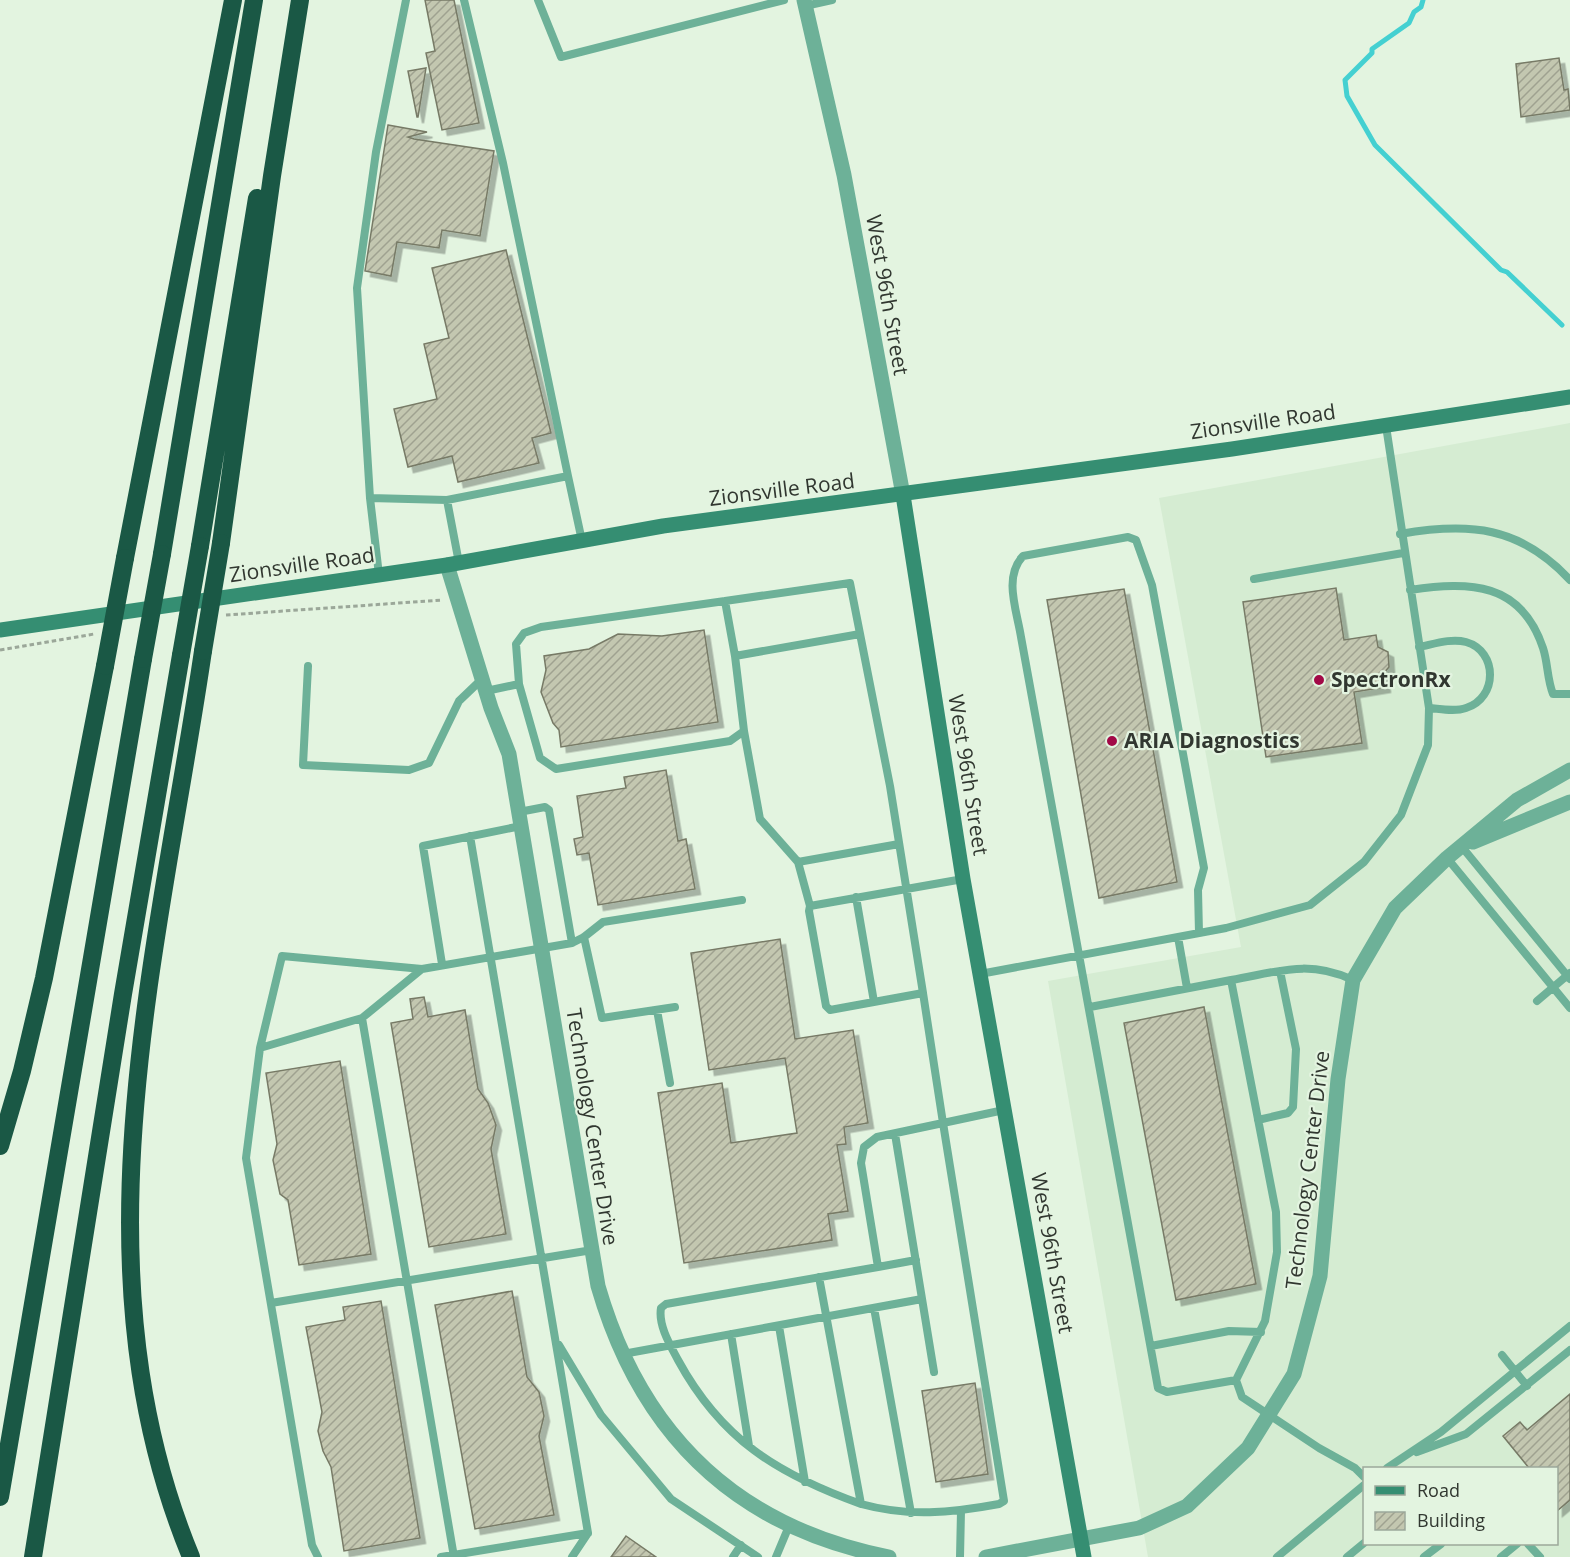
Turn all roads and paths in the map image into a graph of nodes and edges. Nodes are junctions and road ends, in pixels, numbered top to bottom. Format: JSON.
{"nodes":[{"id":1,"x":233,"y":0,"type":"edge"},
{"id":2,"x":254,"y":0,"type":"edge"},
{"id":3,"x":300,"y":0,"type":"edge"},
{"id":4,"x":406,"y":0,"type":"edge"},
{"id":5,"x":464,"y":0,"type":"edge"},
{"id":6,"x":538,"y":0,"type":"edge"},
{"id":7,"x":784,"y":0,"type":"edge"},
{"id":8,"x":832,"y":0,"type":"edge"},
{"id":9,"x":766,"y":2,"type":"edge"},
{"id":10,"x":805,"y":3,"type":"edge"},
{"id":11,"x":296,"y":27,"type":"junction"},
{"id":12,"x":1570,"y":397,"type":"edge"},
{"id":13,"x":1386,"y":426,"type":"junction"},
{"id":14,"x":568,"y":476,"type":"junction"},
{"id":15,"x":903,"y":495,"type":"junction"},
{"id":16,"x":370,"y":498,"type":"junction"},
{"id":17,"x":447,"y":500,"type":"junction"},
{"id":18,"x":1400,"y":534,"type":"junction"},
{"id":19,"x":582,"y":541,"type":"junction"},
{"id":20,"x":1403,"y":553,"type":"junction"},
{"id":21,"x":453,"y":564,"type":"junction"},
{"id":22,"x":379,"y":575,"type":"junction"},
{"id":23,"x":1254,"y":579,"type":"dead end"},
{"id":24,"x":1570,"y":580,"type":"edge"},
{"id":25,"x":1410,"y":590,"type":"junction"},
{"id":26,"x":457,"y":597,"type":"junction"},
{"id":27,"x":725,"y":601,"type":"junction"},
{"id":28,"x":225,"y":615,"type":"dead end"},
{"id":29,"x":0,"y":630,"type":"edge"},
{"id":30,"x":94,"y":634,"type":"dead end"},
{"id":31,"x":860,"y":634,"type":"junction"},
{"id":32,"x":1419,"y":646,"type":"junction"},
{"id":33,"x":0,"y":650,"type":"edge"},
{"id":34,"x":735,"y":656,"type":"junction"},
{"id":35,"x":308,"y":666,"type":"dead end"},
{"id":36,"x":519,"y":684,"type":"junction"},
{"id":37,"x":484,"y":685,"type":"junction"},
{"id":38,"x":1570,"y":694,"type":"edge"},
{"id":39,"x":1429,"y":708,"type":"junction"},
{"id":40,"x":744,"y":731,"type":"junction"},
{"id":41,"x":1570,"y":770,"type":"edge"},
{"id":42,"x":1570,"y":802,"type":"edge"},
{"id":43,"x":520,"y":819,"type":"junction"},
{"id":44,"x":470,"y":836,"type":"junction"},
{"id":45,"x":899,"y":844,"type":"junction"},
{"id":46,"x":1462,"y":847,"type":"junction"},
{"id":47,"x":1447,"y":858,"type":"junction"},
{"id":48,"x":798,"y":862,"type":"junction"},
{"id":49,"x":963,"y":879,"type":"junction"},
{"id":50,"x":906,"y":889,"type":"junction"},
{"id":51,"x":856,"y":897,"type":"junction"},
{"id":52,"x":742,"y":900,"type":"dead end"},
{"id":53,"x":810,"y":906,"type":"junction"},
{"id":54,"x":1199,"y":933,"type":"junction"},
{"id":55,"x":584,"y":937,"type":"junction"},
{"id":56,"x":1178,"y":937,"type":"junction"},
{"id":57,"x":572,"y":943,"type":"junction"},
{"id":58,"x":541,"y":948,"type":"junction"},
{"id":59,"x":1081,"y":955,"type":"junction"},
{"id":60,"x":490,"y":956,"type":"junction"},
{"id":61,"x":442,"y":964,"type":"junction"},
{"id":62,"x":422,"y":969,"type":"junction"},
{"id":63,"x":1280,"y":972,"type":"junction"},
{"id":64,"x":980,"y":974,"type":"junction"},
{"id":65,"x":1569,"y":976,"type":"edge"},
{"id":66,"x":1231,"y":980,"type":"junction"},
{"id":67,"x":1353,"y":980,"type":"junction"},
{"id":68,"x":1553,"y":987,"type":"junction"},
{"id":69,"x":1187,"y":988,"type":"junction"},
{"id":70,"x":923,"y":993,"type":"junction"},
{"id":71,"x":1537,"y":1001,"type":"dead end"},
{"id":72,"x":874,"y":1002,"type":"junction"},
{"id":73,"x":675,"y":1007,"type":"dead end"},
{"id":74,"x":1090,"y":1007,"type":"junction"},
{"id":75,"x":1570,"y":1008,"type":"edge"},
{"id":76,"x":657,"y":1010,"type":"junction"},
{"id":77,"x":362,"y":1018,"type":"junction"},
{"id":78,"x":260,"y":1048,"type":"junction"},
{"id":79,"x":670,"y":1083,"type":"dead end"},
{"id":80,"x":1006,"y":1110,"type":"junction"},
{"id":81,"x":1258,"y":1120,"type":"junction"},
{"id":82,"x":943,"y":1123,"type":"junction"},
{"id":83,"x":895,"y":1134,"type":"junction"},
{"id":84,"x":0,"y":1146,"type":"edge"},
{"id":85,"x":592,"y":1250,"type":"junction"},
{"id":86,"x":542,"y":1258,"type":"junction"},
{"id":87,"x":916,"y":1260,"type":"junction"},
{"id":88,"x":878,"y":1267,"type":"junction"},
{"id":89,"x":819,"y":1277,"type":"junction"},
{"id":90,"x":406,"y":1282,"type":"junction"},
{"id":91,"x":922,"y":1299,"type":"junction"},
{"id":92,"x":271,"y":1303,"type":"junction"},
{"id":93,"x":874,"y":1308,"type":"junction"},
{"id":94,"x":826,"y":1317,"type":"junction"},
{"id":95,"x":778,"y":1326,"type":"junction"},
{"id":96,"x":1570,"y":1326,"type":"edge"},
{"id":97,"x":1261,"y":1332,"type":"junction"},
{"id":98,"x":731,"y":1334,"type":"junction"},
{"id":99,"x":556,"y":1341,"type":"junction"},
{"id":100,"x":670,"y":1345,"type":"junction"},
{"id":101,"x":1151,"y":1346,"type":"junction"},
{"id":102,"x":1570,"y":1350,"type":"edge"},
{"id":103,"x":621,"y":1354,"type":"junction"},
{"id":104,"x":1502,"y":1355,"type":"dead end"},
{"id":105,"x":1515,"y":1371,"type":"junction"},
{"id":106,"x":934,"y":1372,"type":"dead end"},
{"id":107,"x":1236,"y":1380,"type":"junction"},
{"id":108,"x":1527,"y":1386,"type":"junction"},
{"id":109,"x":1269,"y":1416,"type":"junction"},
{"id":110,"x":749,"y":1446,"type":"junction"},
{"id":111,"x":1410,"y":1454,"type":"junction"},
{"id":112,"x":1389,"y":1467,"type":"edge"},
{"id":113,"x":1363,"y":1475,"type":"edge"},
{"id":114,"x":805,"y":1482,"type":"junction"},
{"id":115,"x":1363,"y":1487,"type":"edge"},
{"id":116,"x":0,"y":1497,"type":"edge"},
{"id":117,"x":861,"y":1504,"type":"junction"},
{"id":118,"x":961,"y":1511,"type":"junction"},
{"id":119,"x":911,"y":1513,"type":"junction"},
{"id":120,"x":789,"y":1526,"type":"junction"},
{"id":121,"x":588,"y":1533,"type":"junction"},
{"id":122,"x":1081,"y":1541,"type":"junction"},
{"id":123,"x":741,"y":1545,"type":"junction"},
{"id":124,"x":1363,"y":1545,"type":"edge"},
{"id":125,"x":1440,"y":1545,"type":"edge"},
{"id":126,"x":1516,"y":1545,"type":"edge"},
{"id":127,"x":1529,"y":1545,"type":"edge"},
{"id":128,"x":454,"y":1556,"type":"edge"},
{"id":129,"x":33,"y":1557,"type":"edge"},
{"id":130,"x":191,"y":1557,"type":"edge"},
{"id":131,"x":318,"y":1557,"type":"edge"},
{"id":132,"x":441,"y":1557,"type":"edge"},
{"id":133,"x":572,"y":1557,"type":"edge"},
{"id":134,"x":733,"y":1557,"type":"edge"},
{"id":135,"x":758,"y":1557,"type":"edge"},
{"id":136,"x":776,"y":1557,"type":"edge"},
{"id":137,"x":889,"y":1557,"type":"edge"},
{"id":138,"x":960,"y":1557,"type":"edge"},
{"id":139,"x":986,"y":1557,"type":"edge"},
{"id":140,"x":1084,"y":1557,"type":"edge"},
{"id":141,"x":1277,"y":1557,"type":"edge"},
{"id":142,"x":1347,"y":1557,"type":"edge"},
{"id":143,"x":1424,"y":1557,"type":"edge"},
{"id":144,"x":1501,"y":1557,"type":"edge"},
{"id":145,"x":1540,"y":1557,"type":"edge"}],
"edges":[{"from":1,"to":84,"type":"highway","bridge":true},
{"from":2,"to":116,"type":"highway","bridge":true},
{"from":3,"to":11,"type":"highway"},
{"from":4,"to":16,"type":"lane"},
{"from":5,"to":14,"type":"lane"},
{"from":6,"to":9,"type":"lane"},
{"from":7,"to":9,"type":"lane"},
{"from":8,"to":10,"type":"lane"},
{"from":10,"to":15,"type":"street","name":"West 96th Street"},
{"from":11,"to":129,"type":"highway","bridge":true},
{"from":11,"to":130,"type":"highway","bridge":true},
{"from":12,"to":13,"type":"main road","name":"Zionsville Road"},
{"from":13,"to":15,"type":"main road","name":"Zionsville Road"},
{"from":13,"to":18,"type":"lane"},
{"from":14,"to":17,"type":"lane"},
{"from":14,"to":19,"type":"lane"},
{"from":15,"to":19,"type":"main road","name":"Zionsville Road"},
{"from":15,"to":49,"type":"main road","name":"West 96th Street"},
{"from":16,"to":17,"type":"lane"},
{"from":16,"to":22,"type":"lane"},
{"from":17,"to":21,"type":"lane"},
{"from":18,"to":20,"type":"lane"},
{"from":18,"to":24,"type":"lane"},
{"from":19,"to":21,"type":"main road","name":"Zionsville Road"},
{"from":20,"to":23,"type":"lane"},
{"from":20,"to":25,"type":"lane"},
{"from":21,"to":22,"type":"main road","name":"Zionsville Road"},
{"from":21,"to":26,"type":"street","name":"Technology Center Drive"},
{"from":22,"to":29,"type":"main road","name":"Zionsville Road"},
{"from":25,"to":32,"type":"lane"},
{"from":25,"to":38,"type":"lane"},
{"from":26,"to":28,"type":"path"},
{"from":26,"to":37,"type":"street","name":"Technology Center Drive"},
{"from":27,"to":31,"type":"lane"},
{"from":27,"to":34,"type":"lane"},
{"from":27,"to":36,"type":"lane"},
{"from":30,"to":33,"type":"path"},
{"from":31,"to":34,"type":"lane"},
{"from":31,"to":45,"type":"lane"},
{"from":32,"to":39,"type":"lane"},
{"from":32,"to":39,"type":"lane"},
{"from":34,"to":40,"type":"lane"},
{"from":35,"to":37,"type":"lane"},
{"from":36,"to":37,"type":"lane"},
{"from":36,"to":40,"type":"lane"},
{"from":37,"to":43,"type":"street","name":"Technology Center Drive"},
{"from":39,"to":54,"type":"lane"},
{"from":40,"to":48,"type":"lane"},
{"from":41,"to":46,"type":"street","name":"Technology Center Drive"},
{"from":42,"to":46,"type":"street","name":"Technology Center Drive"},
{"from":43,"to":44,"type":"lane"},
{"from":43,"to":57,"type":"lane"},
{"from":43,"to":58,"type":"street","name":"Technology Center Drive"},
{"from":44,"to":60,"type":"lane"},
{"from":44,"to":61,"type":"lane"},
{"from":45,"to":48,"type":"lane"},
{"from":45,"to":50,"type":"lane"},
{"from":46,"to":47,"type":"street","name":"Technology Center Drive"},
{"from":46,"to":65,"type":"lane"},
{"from":47,"to":67,"type":"street","name":"Technology Center Drive"},
{"from":47,"to":68,"type":"lane"},
{"from":48,"to":53,"type":"lane"},
{"from":49,"to":50,"type":"lane"},
{"from":49,"to":64,"type":"main road","name":"West 96th Street"},
{"from":50,"to":51,"type":"lane"},
{"from":50,"to":70,"type":"lane"},
{"from":51,"to":53,"type":"lane"},
{"from":51,"to":72,"type":"lane"},
{"from":52,"to":55,"type":"lane"},
{"from":53,"to":72,"type":"lane"},
{"from":54,"to":56,"type":"lane"},
{"from":54,"to":59,"type":"lane"},
{"from":55,"to":57,"type":"lane"},
{"from":55,"to":76,"type":"lane"},
{"from":56,"to":59,"type":"lane"},
{"from":56,"to":69,"type":"lane"},
{"from":57,"to":58,"type":"lane"},
{"from":58,"to":60,"type":"lane"},
{"from":58,"to":85,"type":"street","name":"Technology Center Drive"},
{"from":59,"to":64,"type":"lane"},
{"from":59,"to":74,"type":"lane"},
{"from":60,"to":61,"type":"lane"},
{"from":60,"to":86,"type":"lane"},
{"from":61,"to":62,"type":"lane"},
{"from":62,"to":77,"type":"lane"},
{"from":62,"to":78,"type":"lane"},
{"from":63,"to":66,"type":"lane"},
{"from":63,"to":67,"type":"lane"},
{"from":63,"to":81,"type":"lane"},
{"from":64,"to":80,"type":"main road","name":"West 96th Street"},
{"from":65,"to":68,"type":"lane"},
{"from":66,"to":69,"type":"lane"},
{"from":66,"to":81,"type":"lane"},
{"from":67,"to":109,"type":"street","name":"Technology Center Drive"},
{"from":68,"to":71,"type":"lane"},
{"from":68,"to":75,"type":"lane"},
{"from":69,"to":74,"type":"lane"},
{"from":70,"to":72,"type":"lane"},
{"from":70,"to":82,"type":"lane"},
{"from":73,"to":76,"type":"lane"},
{"from":74,"to":101,"type":"lane"},
{"from":76,"to":79,"type":"lane"},
{"from":77,"to":78,"type":"lane"},
{"from":77,"to":90,"type":"lane"},
{"from":78,"to":92,"type":"lane"},
{"from":80,"to":82,"type":"lane"},
{"from":80,"to":122,"type":"main road","name":"West 96th Street"},
{"from":81,"to":97,"type":"lane"},
{"from":82,"to":83,"type":"lane"},
{"from":82,"to":118,"type":"lane"},
{"from":83,"to":87,"type":"lane"},
{"from":83,"to":88,"type":"lane"},
{"from":85,"to":86,"type":"lane"},
{"from":85,"to":103,"type":"street","name":"Technology Center Drive"},
{"from":86,"to":90,"type":"lane"},
{"from":86,"to":99,"type":"lane"},
{"from":87,"to":88,"type":"lane"},
{"from":87,"to":91,"type":"lane"},
{"from":88,"to":89,"type":"lane"},
{"from":89,"to":94,"type":"lane"},
{"from":89,"to":100,"type":"lane"},
{"from":90,"to":92,"type":"lane"},
{"from":90,"to":128,"type":"lane"},
{"from":91,"to":93,"type":"lane"},
{"from":91,"to":106,"type":"lane"},
{"from":92,"to":131,"type":"lane"},
{"from":93,"to":94,"type":"lane"},
{"from":93,"to":119,"type":"lane"},
{"from":94,"to":95,"type":"lane"},
{"from":94,"to":117,"type":"lane"},
{"from":95,"to":98,"type":"lane"},
{"from":95,"to":114,"type":"lane"},
{"from":96,"to":105,"type":"lane"},
{"from":97,"to":101,"type":"lane"},
{"from":97,"to":107,"type":"lane"},
{"from":98,"to":100,"type":"lane"},
{"from":98,"to":110,"type":"lane"},
{"from":99,"to":121,"type":"lane"},
{"from":99,"to":123,"type":"lane"},
{"from":100,"to":103,"type":"lane"},
{"from":100,"to":110,"type":"lane"},
{"from":101,"to":107,"type":"lane"},
{"from":102,"to":108,"type":"lane"},
{"from":103,"to":120,"type":"street","name":"Technology Center Drive"},
{"from":104,"to":105,"type":"lane"},
{"from":105,"to":108,"type":"lane"},
{"from":105,"to":111,"type":"lane"},
{"from":107,"to":109,"type":"lane"},
{"from":108,"to":111,"type":"lane"},
{"from":109,"to":113,"type":"lane"},
{"from":109,"to":122,"type":"street","name":"Technology Center Drive"},
{"from":110,"to":114,"type":"lane"},
{"from":111,"to":112,"type":"lane"},
{"from":114,"to":117,"type":"lane"},
{"from":115,"to":141,"type":"lane"},
{"from":117,"to":119,"type":"lane"},
{"from":118,"to":119,"type":"lane"},
{"from":118,"to":138,"type":"lane"},
{"from":120,"to":136,"type":"lane"},
{"from":120,"to":137,"type":"street","name":"Technology Center Drive"},
{"from":121,"to":128,"type":"lane"},
{"from":121,"to":133,"type":"lane"},
{"from":122,"to":139,"type":"street","name":"Technology Center Drive"},
{"from":122,"to":140,"type":"main road","name":"West 96th Street"},
{"from":123,"to":134,"type":"lane"},
{"from":123,"to":135,"type":"lane"},
{"from":124,"to":142,"type":"lane"},
{"from":125,"to":143,"type":"lane"},
{"from":126,"to":144,"type":"lane"},
{"from":127,"to":145,"type":"lane"},
{"from":128,"to":132,"type":"lane"}]}
